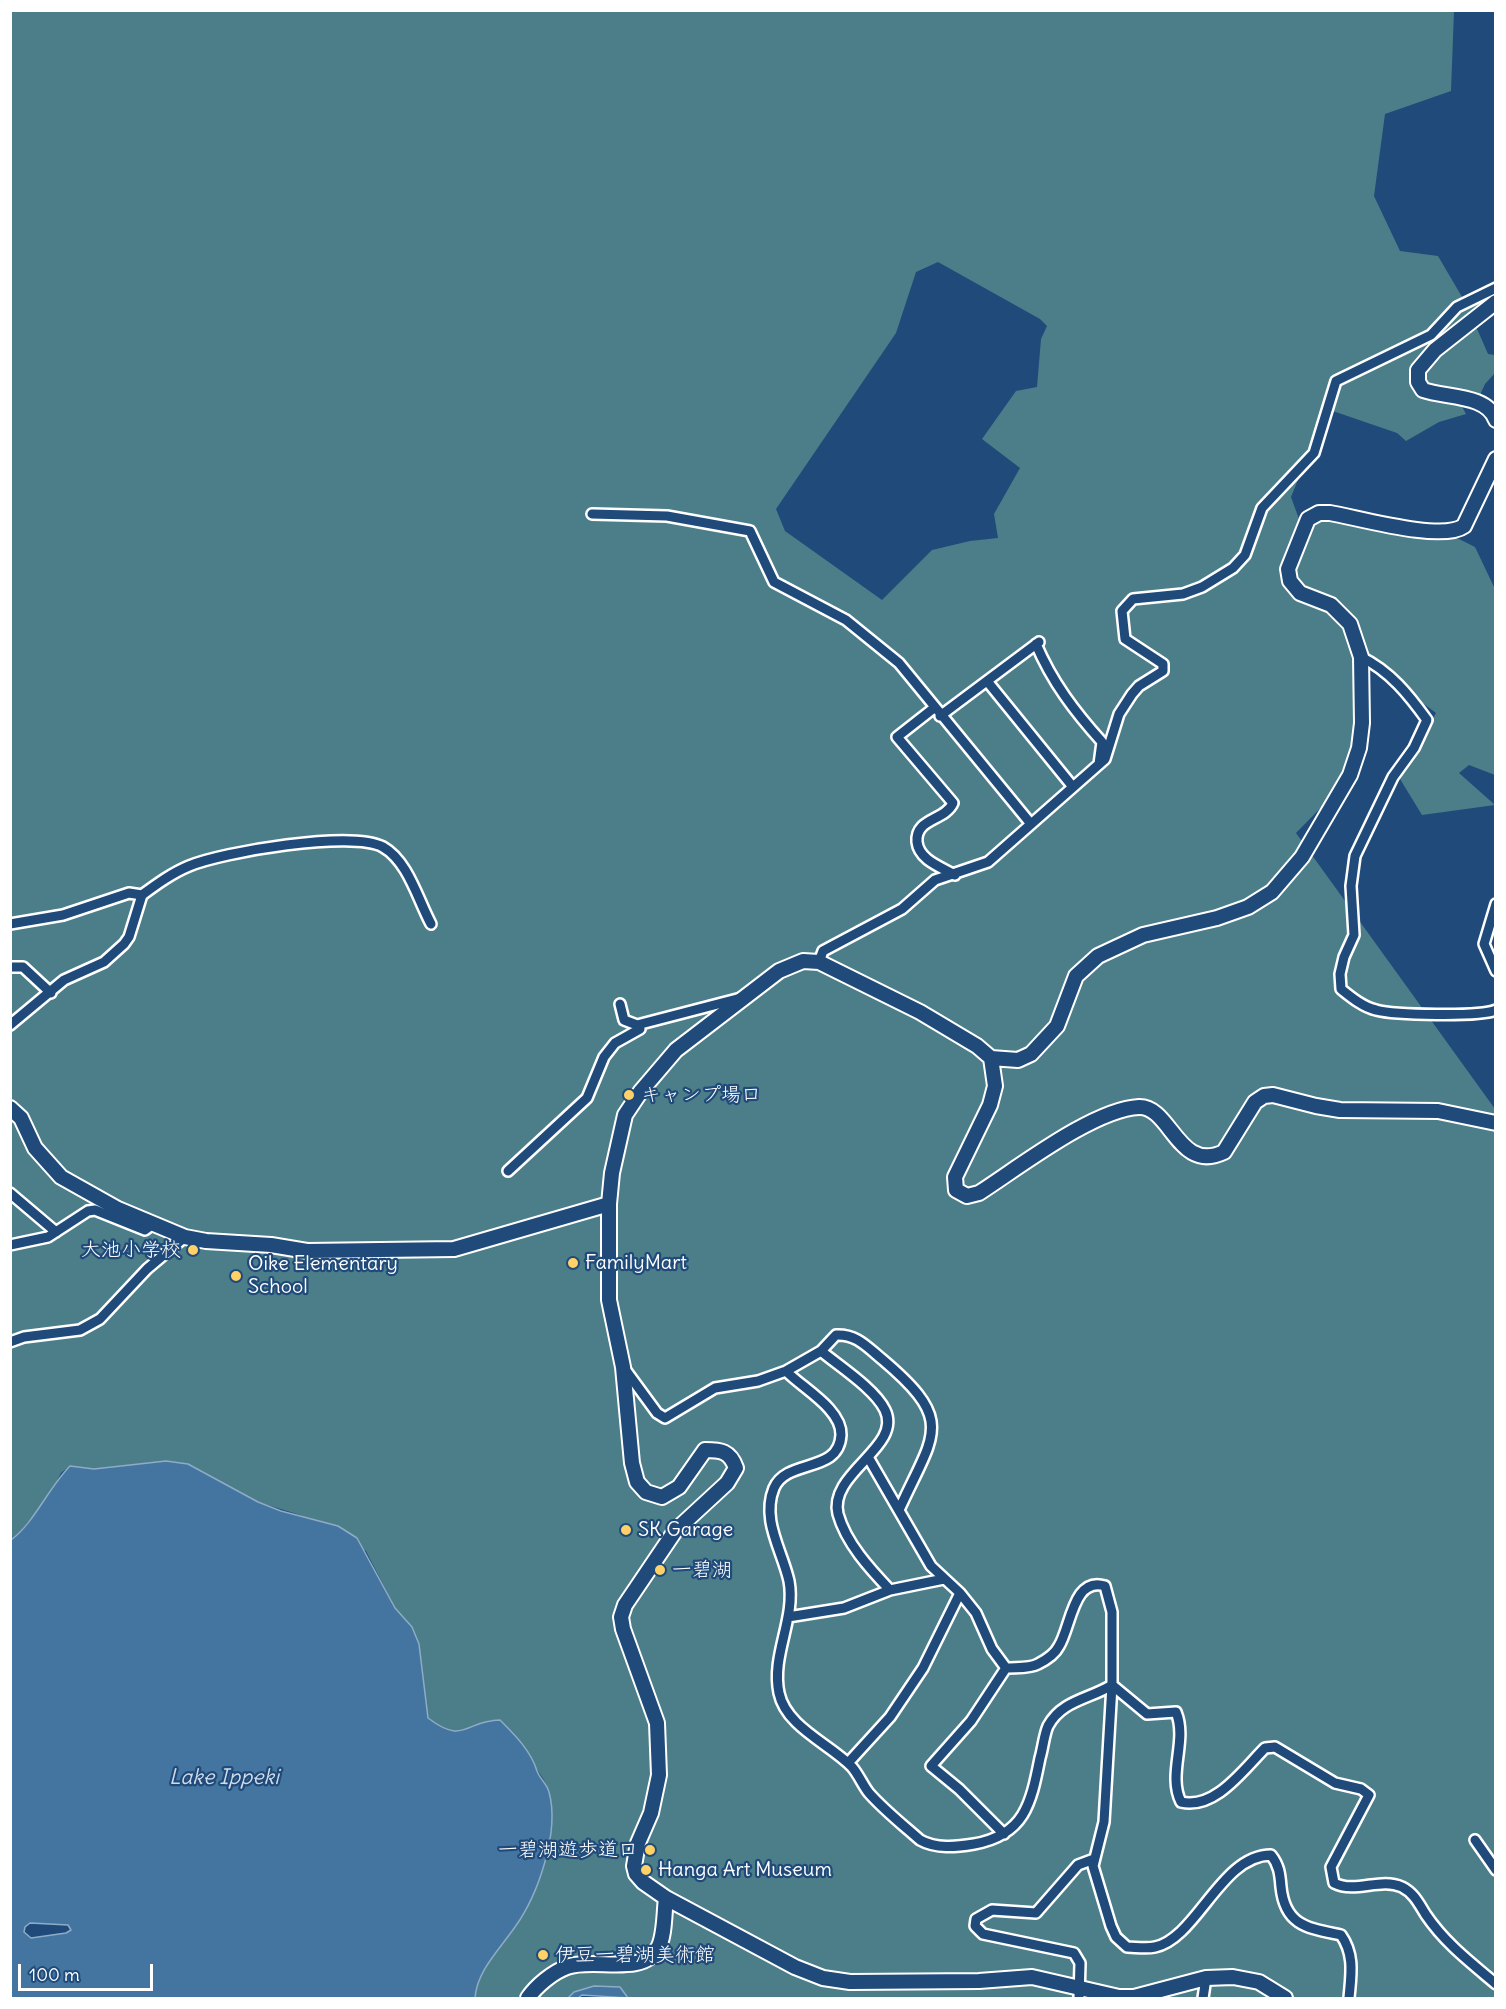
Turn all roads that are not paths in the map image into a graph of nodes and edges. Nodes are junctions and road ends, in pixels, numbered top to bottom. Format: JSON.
{"nodes":[{"id":1,"x":1496,"y":288,"type":"edge"},
{"id":2,"x":1496,"y":302,"type":"edge"},
{"id":3,"x":1491,"y":407,"type":"edge"},
{"id":4,"x":1496,"y":420,"type":"edge"},
{"id":5,"x":1496,"y":459,"type":"edge"},
{"id":6,"x":592,"y":514,"type":"dead end"},
{"id":7,"x":1361,"y":657,"type":"junction"},
{"id":8,"x":987,"y":681,"type":"junction"},
{"id":9,"x":937,"y":712,"type":"junction"},
{"id":10,"x":1099,"y":764,"type":"junction"},
{"id":11,"x":1073,"y":787,"type":"junction"},
{"id":12,"x":1030,"y":824,"type":"junction"},
{"id":13,"x":955,"y":875,"type":"junction"},
{"id":14,"x":142,"y":895,"type":"junction"},
{"id":15,"x":1496,"y":904,"type":"edge"},
{"id":16,"x":10,"y":924,"type":"edge"},
{"id":17,"x":431,"y":924,"type":"dead end"},
{"id":18,"x":819,"y":962,"type":"junction"},
{"id":19,"x":10,"y":967,"type":"edge"},
{"id":20,"x":1496,"y":970,"type":"edge"},
{"id":21,"x":51,"y":993,"type":"junction"},
{"id":22,"x":743,"y":997,"type":"junction"},
{"id":23,"x":620,"y":1004,"type":"dead end"},
{"id":24,"x":1496,"y":1010,"type":"edge"},
{"id":25,"x":10,"y":1025,"type":"edge"},
{"id":26,"x":637,"y":1025,"type":"junction"},
{"id":27,"x":991,"y":1058,"type":"junction"},
{"id":28,"x":10,"y":1108,"type":"edge"},
{"id":29,"x":1496,"y":1124,"type":"edge"},
{"id":30,"x":507,"y":1172,"type":"dead end"},
{"id":31,"x":13,"y":1198,"type":"edge"},
{"id":32,"x":609,"y":1204,"type":"junction"},
{"id":33,"x":153,"y":1224,"type":"junction"},
{"id":34,"x":56,"y":1232,"type":"junction"},
{"id":35,"x":186,"y":1237,"type":"junction"},
{"id":36,"x":10,"y":1245,"type":"edge"},
{"id":37,"x":10,"y":1342,"type":"edge"},
{"id":38,"x":821,"y":1351,"type":"junction"},
{"id":39,"x":623,"y":1367,"type":"junction"},
{"id":40,"x":786,"y":1371,"type":"junction"},
{"id":41,"x":868,"y":1457,"type":"junction"},
{"id":42,"x":899,"y":1510,"type":"junction"},
{"id":43,"x":944,"y":1580,"type":"junction"},
{"id":44,"x":890,"y":1590,"type":"junction"},
{"id":45,"x":960,"y":1593,"type":"junction"},
{"id":46,"x":788,"y":1617,"type":"junction"},
{"id":47,"x":1006,"y":1668,"type":"junction"},
{"id":48,"x":1112,"y":1685,"type":"junction"},
{"id":49,"x":848,"y":1763,"type":"junction"},
{"id":50,"x":1004,"y":1834,"type":"junction"},
{"id":51,"x":1475,"y":1840,"type":"dead end"},
{"id":52,"x":1094,"y":1859,"type":"junction"},
{"id":53,"x":1496,"y":1870,"type":"edge"},
{"id":54,"x":666,"y":1898,"type":"junction"},
{"id":55,"x":1206,"y":1978,"type":"junction"},
{"id":56,"x":1496,"y":1984,"type":"edge"},
{"id":57,"x":1079,"y":1992,"type":"edge"},
{"id":58,"x":528,"y":1998,"type":"edge"},
{"id":59,"x":1203,"y":1998,"type":"edge"},
{"id":60,"x":1285,"y":1998,"type":"edge"},
{"id":61,"x":1349,"y":1998,"type":"edge"}],
"edges":[{"from":1,"to":10,"type":"street"},
{"from":2,"to":3,"type":"street"},
{"from":3,"to":4,"type":"street"},
{"from":5,"to":7,"type":"street"},
{"from":6,"to":9,"type":"street"},
{"from":7,"to":24,"type":"street"},
{"from":7,"to":27,"type":"street"},
{"from":8,"to":9,"type":"street"},
{"from":8,"to":10,"type":"street"},
{"from":8,"to":11,"type":"street"},
{"from":9,"to":12,"type":"street"},
{"from":9,"to":13,"type":"street"},
{"from":10,"to":11,"type":"street"},
{"from":11,"to":12,"type":"street"},
{"from":12,"to":13,"type":"street"},
{"from":13,"to":18,"type":"street"},
{"from":14,"to":16,"type":"street"},
{"from":14,"to":17,"type":"street"},
{"from":14,"to":21,"type":"street"},
{"from":15,"to":20,"type":"street"},
{"from":18,"to":22,"type":"street"},
{"from":18,"to":27,"type":"street"},
{"from":19,"to":21,"type":"street"},
{"from":21,"to":25,"type":"street"},
{"from":22,"to":26,"type":"street"},
{"from":22,"to":32,"type":"street"},
{"from":23,"to":26,"type":"street"},
{"from":26,"to":30,"type":"street"},
{"from":27,"to":29,"type":"street"},
{"from":28,"to":33,"type":"street"},
{"from":31,"to":34,"type":"street"},
{"from":32,"to":35,"type":"street"},
{"from":32,"to":39,"type":"street"},
{"from":33,"to":34,"type":"street"},
{"from":33,"to":35,"type":"street"},
{"from":34,"to":36,"type":"street"},
{"from":35,"to":37,"type":"street"},
{"from":38,"to":40,"type":"street"},
{"from":38,"to":41,"type":"street"},
{"from":38,"to":42,"type":"street"},
{"from":39,"to":40,"type":"street"},
{"from":39,"to":54,"type":"street"},
{"from":40,"to":46,"type":"street"},
{"from":41,"to":42,"type":"street"},
{"from":41,"to":44,"type":"street"},
{"from":42,"to":43,"type":"street"},
{"from":43,"to":44,"type":"street"},
{"from":43,"to":45,"type":"street"},
{"from":44,"to":46,"type":"street"},
{"from":45,"to":47,"type":"street"},
{"from":45,"to":49,"type":"street"},
{"from":46,"to":49,"type":"street"},
{"from":47,"to":48,"type":"street"},
{"from":47,"to":50,"type":"street"},
{"from":48,"to":50,"type":"street"},
{"from":48,"to":52,"type":"street"},
{"from":48,"to":56,"type":"street"},
{"from":49,"to":50,"type":"street"},
{"from":51,"to":53,"type":"street"},
{"from":52,"to":57,"type":"street"},
{"from":52,"to":61,"type":"street"},
{"from":54,"to":57,"type":"street"},
{"from":54,"to":58,"type":"street"},
{"from":55,"to":57,"type":"street"},
{"from":55,"to":59,"type":"street"},
{"from":55,"to":60,"type":"street"}]}
